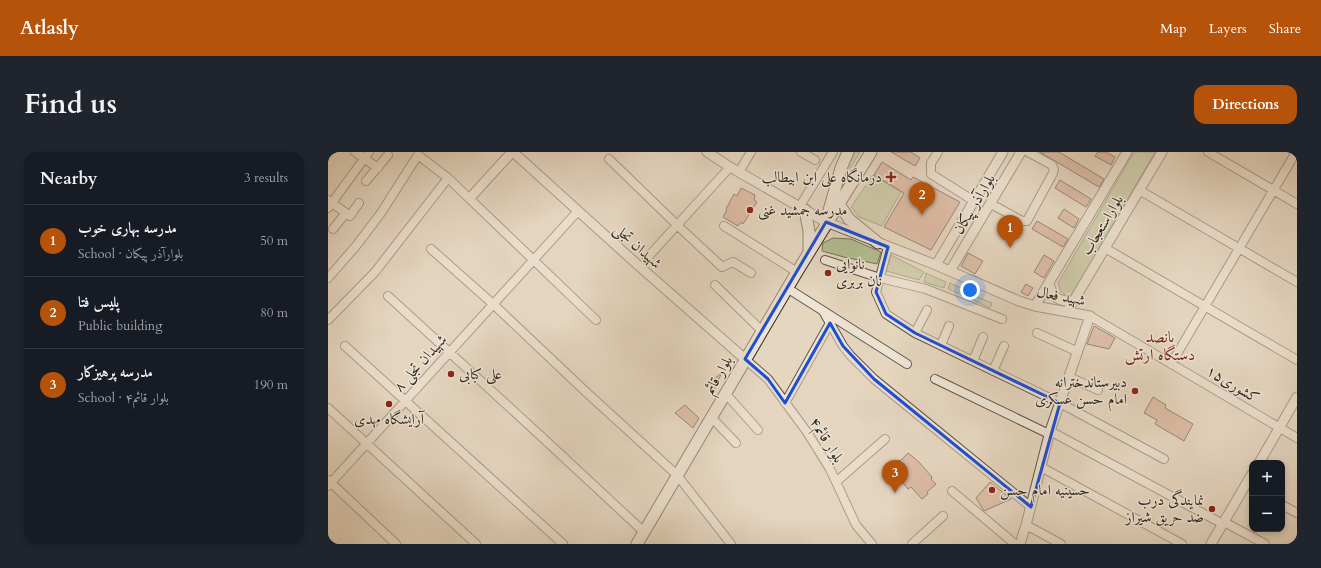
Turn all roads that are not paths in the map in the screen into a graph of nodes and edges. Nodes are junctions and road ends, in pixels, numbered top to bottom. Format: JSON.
{"nodes":[{"id":1,"x":355,"y":152,"type":"edge"},
{"id":2,"x":513,"y":152,"type":"edge"},
{"id":3,"x":707,"y":152,"type":"edge"},
{"id":4,"x":751,"y":152,"type":"edge"},
{"id":5,"x":801,"y":152,"type":"edge"},
{"id":6,"x":833,"y":152,"type":"edge"},
{"id":7,"x":848,"y":152,"type":"edge"},
{"id":8,"x":871,"y":152,"type":"edge"},
{"id":9,"x":938,"y":152,"type":"edge"},
{"id":10,"x":1021,"y":152,"type":"edge"},
{"id":11,"x":1028,"y":152,"type":"edge"},
{"id":12,"x":1127,"y":152,"type":"edge"},
{"id":13,"x":1162,"y":152,"type":"edge"},
{"id":14,"x":1208,"y":152,"type":"edge"},
{"id":15,"x":1296,"y":152,"type":"edge"},
{"id":16,"x":367,"y":155,"type":"edge"},
{"id":17,"x":388,"y":155,"type":"dead end"},
{"id":18,"x":1000,"y":156,"type":"edge"},
{"id":19,"x":609,"y":159,"type":"dead end"},
{"id":20,"x":815,"y":160,"type":"dead end"},
{"id":21,"x":730,"y":167,"type":"junction"},
{"id":22,"x":1012,"y":167,"type":"junction"},
{"id":23,"x":378,"y":168,"type":"junction"},
{"id":24,"x":739,"y":172,"type":"junction"},
{"id":25,"x":448,"y":178,"type":"junction"},
{"id":26,"x":366,"y":182,"type":"dead end"},
{"id":27,"x":1140,"y":190,"type":"junction"},
{"id":28,"x":1274,"y":190,"type":"junction"},
{"id":29,"x":470,"y":198,"type":"junction"},
{"id":30,"x":974,"y":201,"type":"junction"},
{"id":31,"x":329,"y":203,"type":"edge"},
{"id":32,"x":359,"y":203,"type":"dead end"},
{"id":33,"x":839,"y":204,"type":"junction"},
{"id":34,"x":991,"y":204,"type":"junction"},
{"id":35,"x":1297,"y":204,"type":"edge"},
{"id":36,"x":802,"y":208,"type":"junction"},
{"id":37,"x":578,"y":211,"type":"junction"},
{"id":38,"x":348,"y":214,"type":"junction"},
{"id":39,"x":826,"y":222,"type":"junction"},
{"id":40,"x":961,"y":222,"type":"junction"},
{"id":41,"x":677,"y":226,"type":"junction"},
{"id":42,"x":724,"y":226,"type":"dead end"},
{"id":43,"x":333,"y":229,"type":"dead end"},
{"id":44,"x":975,"y":229,"type":"junction"},
{"id":45,"x":883,"y":245,"type":"junction"},
{"id":46,"x":1105,"y":248,"type":"junction"},
{"id":47,"x":1239,"y":248,"type":"junction"},
{"id":48,"x":431,"y":249,"type":"dead end"},
{"id":49,"x":808,"y":252,"type":"junction"},
{"id":50,"x":647,"y":258,"type":"dead end"},
{"id":51,"x":534,"y":259,"type":"junction"},
{"id":52,"x":825,"y":260,"type":"dead end"},
{"id":53,"x":936,"y":265,"type":"junction"},
{"id":54,"x":950,"y":271,"type":"junction"},
{"id":55,"x":796,"y":272,"type":"junction"},
{"id":56,"x":751,"y":273,"type":"dead end"},
{"id":57,"x":328,"y":278,"type":"edge"},
{"id":58,"x":880,"y":278,"type":"junction"},
{"id":59,"x":1049,"y":282,"type":"junction"},
{"id":60,"x":1297,"y":282,"type":"edge"},
{"id":61,"x":715,"y":285,"type":"dead end"},
{"id":62,"x":787,"y":288,"type":"junction"},
{"id":63,"x":388,"y":296,"type":"dead end"},
{"id":64,"x":1074,"y":300,"type":"junction"},
{"id":65,"x":493,"y":304,"type":"junction"},
{"id":66,"x":1035,"y":306,"type":"junction"},
{"id":67,"x":1205,"y":306,"type":"junction"},
{"id":68,"x":927,"y":310,"type":"dead end"},
{"id":69,"x":824,"y":311,"type":"junction"},
{"id":70,"x":1067,"y":312,"type":"junction"},
{"id":71,"x":1090,"y":316,"type":"junction"},
{"id":72,"x":1002,"y":319,"type":"dead end"},
{"id":73,"x":328,"y":320,"type":"edge"},
{"id":74,"x":596,"y":320,"type":"dead end"},
{"id":75,"x":830,"y":323,"type":"junction"},
{"id":76,"x":949,"y":326,"type":"dead end"},
{"id":77,"x":762,"y":331,"type":"junction"},
{"id":78,"x":915,"y":333,"type":"junction"},
{"id":79,"x":1037,"y":333,"type":"dead end"},
{"id":80,"x":983,"y":337,"type":"dead end"},
{"id":81,"x":941,"y":345,"type":"junction"},
{"id":82,"x":345,"y":346,"type":"dead end"},
{"id":83,"x":1004,"y":346,"type":"dead end"},
{"id":84,"x":450,"y":352,"type":"junction"},
{"id":85,"x":1078,"y":352,"type":"junction"},
{"id":86,"x":745,"y":359,"type":"junction"},
{"id":87,"x":1297,"y":360,"type":"edge"},
{"id":88,"x":973,"y":361,"type":"junction"},
{"id":89,"x":907,"y":364,"type":"dead end"},
{"id":90,"x":1171,"y":364,"type":"junction"},
{"id":91,"x":993,"y":371,"type":"junction"},
{"id":92,"x":1069,"y":377,"type":"junction"},
{"id":93,"x":935,"y":379,"type":"dead end"},
{"id":94,"x":1098,"y":390,"type":"dead end"},
{"id":95,"x":725,"y":393,"type":"junction"},
{"id":96,"x":1297,"y":397,"type":"edge"},
{"id":97,"x":405,"y":400,"type":"junction"},
{"id":98,"x":785,"y":403,"type":"junction"},
{"id":99,"x":1060,"y":403,"type":"junction"},
{"id":100,"x":328,"y":408,"type":"edge"},
{"id":101,"x":711,"y":417,"type":"junction"},
{"id":102,"x":1279,"y":428,"type":"junction"},
{"id":103,"x":758,"y":430,"type":"dead end"},
{"id":104,"x":1050,"y":432,"type":"junction"},
{"id":105,"x":1297,"y":438,"type":"edge"},
{"id":106,"x":885,"y":439,"type":"dead end"},
{"id":107,"x":736,"y":443,"type":"dead end"},
{"id":108,"x":367,"y":444,"type":"junction"},
{"id":109,"x":1164,"y":459,"type":"dead end"},
{"id":110,"x":1260,"y":460,"type":"edge"},
{"id":111,"x":1041,"y":467,"type":"junction"},
{"id":112,"x":677,"y":475,"type":"junction"},
{"id":113,"x":836,"y":482,"type":"junction"},
{"id":114,"x":329,"y":483,"type":"edge"},
{"id":115,"x":1249,"y":486,"type":"edge"},
{"id":116,"x":952,"y":491,"type":"dead end"},
{"id":117,"x":1030,"y":507,"type":"junction"},
{"id":118,"x":1285,"y":507,"type":"edge"},
{"id":119,"x":1297,"y":513,"type":"edge"},
{"id":120,"x":942,"y":516,"type":"dead end"},
{"id":121,"x":1224,"y":523,"type":"junction"},
{"id":122,"x":1026,"y":525,"type":"junction"},
{"id":123,"x":640,"y":540,"type":"edge"},
{"id":124,"x":396,"y":544,"type":"edge"},
{"id":125,"x":476,"y":544,"type":"edge"},
{"id":126,"x":563,"y":544,"type":"edge"},
{"id":127,"x":731,"y":544,"type":"edge"},
{"id":128,"x":872,"y":544,"type":"edge"},
{"id":129,"x":912,"y":544,"type":"edge"},
{"id":130,"x":1015,"y":544,"type":"edge"},
{"id":131,"x":1020,"y":544,"type":"edge"},
{"id":132,"x":1060,"y":544,"type":"edge"},
{"id":133,"x":1182,"y":544,"type":"edge"},
{"id":134,"x":1211,"y":544,"type":"edge"},
{"id":135,"x":1265,"y":544,"type":"edge"}],
"edges":[{"from":1,"to":16,"type":"street"},
{"from":2,"to":29,"type":"street"},
{"from":2,"to":37,"type":"street","name":"شهیدان تجلی"},
{"from":3,"to":21,"type":"street","name":"شهید فعال"},
{"from":4,"to":24,"type":"street"},
{"from":5,"to":20,"type":"street"},
{"from":6,"to":36,"type":"street"},
{"from":7,"to":39,"type":"main road","name":"بلوار قائم"},
{"from":8,"to":33,"type":"main road","name":"بلوار قائم"},
{"from":9,"to":30,"type":"street"},
{"from":10,"to":22,"type":"street","name":"بلوارآذر پیکان"},
{"from":11,"to":34,"type":"street"},
{"from":12,"to":59,"type":"street","name":"بلواراستعجاب"},
{"from":13,"to":27,"type":"street","name":"بلواراستعجاب"},
{"from":14,"to":28,"type":"street"},
{"from":15,"to":28,"type":"street"},
{"from":16,"to":23,"type":"street"},
{"from":16,"to":31,"type":"street"},
{"from":17,"to":23,"type":"street"},
{"from":18,"to":22,"type":"street"},
{"from":18,"to":30,"type":"street","name":"بلوارآذر پیکان"},
{"from":19,"to":41,"type":"street"},
{"from":21,"to":24,"type":"street","name":"شهید فعال"},
{"from":21,"to":41,"type":"street"},
{"from":22,"to":34,"type":"street","name":"بلوارآذر پیکان"},
{"from":23,"to":26,"type":"street"},
{"from":24,"to":36,"type":"street","name":"شهید فعال"},
{"from":25,"to":29,"type":"street"},
{"from":25,"to":57,"type":"street"},
{"from":25,"to":73,"type":"street"},
{"from":27,"to":46,"type":"street","name":"بلواراستعجاب"},
{"from":27,"to":47,"type":"street"},
{"from":28,"to":35,"type":"street"},
{"from":28,"to":47,"type":"street"},
{"from":29,"to":51,"type":"street"},
{"from":30,"to":40,"type":"street","name":"بلوارآذر پیکان"},
{"from":31,"to":38,"type":"street"},
{"from":32,"to":38,"type":"street"},
{"from":33,"to":39,"type":"main road","name":"بلوار قائم"},
{"from":33,"to":45,"type":"main road"},
{"from":34,"to":44,"type":"street","name":"بلوارآذر پیکان"},
{"from":36,"to":39,"type":"street","name":"شهید فعال"},
{"from":36,"to":49,"type":"main road"},
{"from":37,"to":51,"type":"street","name":"شهیدان تجلی ۸"},
{"from":37,"to":86,"type":"street","name":"شهیدان تجلی"},
{"from":38,"to":43,"type":"street"},
{"from":39,"to":45,"type":"street","name":"شهید فعال"},
{"from":39,"to":49,"type":"main road","name":"بلوار قائم"},
{"from":40,"to":44,"type":"street"},
{"from":40,"to":53,"type":"street","name":"بلوارآذر پیکان"},
{"from":41,"to":50,"type":"street"},
{"from":41,"to":56,"type":"street"},
{"from":42,"to":55,"type":"street"},
{"from":44,"to":54,"type":"street","name":"بلوارآذر پیکان"},
{"from":45,"to":53,"type":"street","name":"شهید فعال"},
{"from":45,"to":58,"type":"street"},
{"from":46,"to":64,"type":"street","name":"بلواراستعجاب"},
{"from":46,"to":67,"type":"street"},
{"from":47,"to":60,"type":"street"},
{"from":47,"to":67,"type":"street"},
{"from":48,"to":65,"type":"street"},
{"from":49,"to":55,"type":"main road","name":"بلوار قائم"},
{"from":51,"to":65,"type":"street","name":"شهیدان تجلی ۸"},
{"from":51,"to":74,"type":"street"},
{"from":52,"to":58,"type":"street"},
{"from":53,"to":54,"type":"street","name":"شهید فعال"},
{"from":54,"to":66,"type":"street","name":"شهید فعال"},
{"from":55,"to":62,"type":"main road","name":"بلوار قائم"},
{"from":58,"to":72,"type":"street"},
{"from":58,"to":78,"type":"street"},
{"from":59,"to":64,"type":"street"},
{"from":59,"to":66,"type":"street","name":"بلواراستعجاب"},
{"from":61,"to":77,"type":"street"},
{"from":62,"to":69,"type":"street"},
{"from":62,"to":77,"type":"main road","name":"بلوار قائم"},
{"from":63,"to":84,"type":"street"},
{"from":64,"to":70,"type":"street","name":"بلواراستعجاب"},
{"from":65,"to":84,"type":"street","name":"شهیدان تجلی ۸"},
{"from":65,"to":112,"type":"street"},
{"from":66,"to":70,"type":"street","name":"شهید فعال"},
{"from":67,"to":87,"type":"street"},
{"from":67,"to":90,"type":"street"},
{"from":68,"to":78,"type":"street"},
{"from":69,"to":75,"type":"street"},
{"from":69,"to":89,"type":"street"},
{"from":70,"to":71,"type":"street","name":"شهید فعال"},
{"from":71,"to":85,"type":"street","name":"شهید فعال"},
{"from":71,"to":90,"type":"street","name":"کشوری۱۵"},
{"from":75,"to":98,"type":"street"},
{"from":75,"to":117,"type":"street"},
{"from":76,"to":81,"type":"street"},
{"from":77,"to":86,"type":"main road","name":"بلوار قائم"},
{"from":78,"to":81,"type":"street"},
{"from":79,"to":85,"type":"street"},
{"from":80,"to":88,"type":"street"},
{"from":81,"to":88,"type":"street"},
{"from":82,"to":97,"type":"street"},
{"from":83,"to":91,"type":"street"},
{"from":84,"to":97,"type":"street","name":"شهیدان تجلی ۸"},
{"from":84,"to":123,"type":"street"},
{"from":85,"to":92,"type":"street","name":"شهید فعال"},
{"from":86,"to":95,"type":"main road","name":"بلوار قائم"},
{"from":86,"to":98,"type":"street","name":"بلوار قائم۴"},
{"from":88,"to":91,"type":"street"},
{"from":90,"to":102,"type":"street","name":"کشوری۱۵"},
{"from":91,"to":99,"type":"street"},
{"from":92,"to":94,"type":"street"},
{"from":92,"to":99,"type":"street","name":"شهید فعال"},
{"from":93,"to":104,"type":"street"},
{"from":95,"to":101,"type":"main road","name":"بلوار قائم"},
{"from":95,"to":103,"type":"street"},
{"from":96,"to":102,"type":"street"},
{"from":97,"to":108,"type":"street","name":"شهیدان تجلی ۸"},
{"from":97,"to":126,"type":"street"},
{"from":98,"to":113,"type":"street","name":"بلوار قائم۴"},
{"from":99,"to":104,"type":"street","name":"شهید فعال"},
{"from":99,"to":109,"type":"street"},
{"from":100,"to":108,"type":"street"},
{"from":101,"to":107,"type":"street"},
{"from":101,"to":112,"type":"main road","name":"بلوار قائم"},
{"from":102,"to":105,"type":"street","name":"کشوری۱۵"},
{"from":102,"to":110,"type":"street"},
{"from":104,"to":111,"type":"street","name":"شهید فعال"},
{"from":104,"to":121,"type":"street"},
{"from":106,"to":113,"type":"street"},
{"from":108,"to":114,"type":"street","name":"شهیدان تجلی ۸"},
{"from":108,"to":125,"type":"street"},
{"from":111,"to":117,"type":"street","name":"شهید فعال"},
{"from":111,"to":133,"type":"street"},
{"from":112,"to":123,"type":"main road","name":"بلوار قائم"},
{"from":112,"to":127,"type":"street"},
{"from":113,"to":128,"type":"street","name":"بلوار قائم۴"},
{"from":114,"to":124,"type":"street"},
{"from":115,"to":121,"type":"street"},
{"from":116,"to":130,"type":"street"},
{"from":117,"to":122,"type":"street","name":"شهید فعال"},
{"from":118,"to":119,"type":"street"},
{"from":120,"to":129,"type":"street"},
{"from":121,"to":134,"type":"street"},
{"from":121,"to":135,"type":"street"},
{"from":122,"to":131,"type":"street","name":"شهید فعال"},
{"from":122,"to":132,"type":"street"}]}
